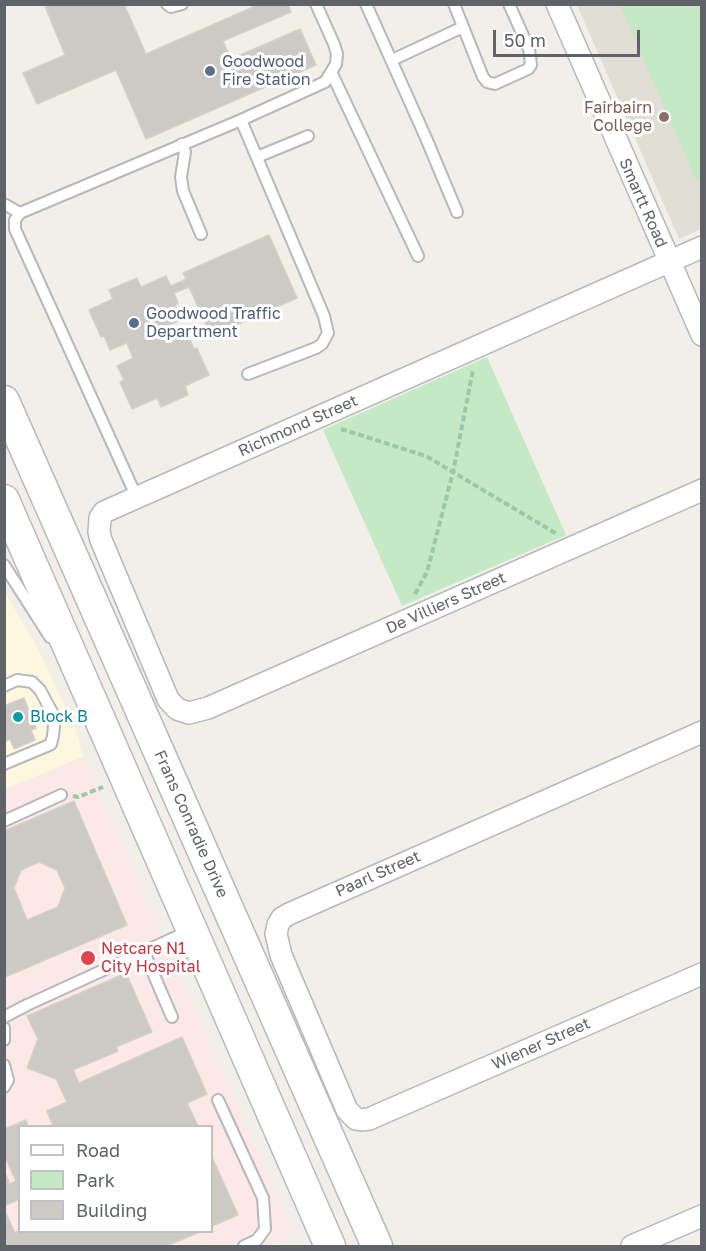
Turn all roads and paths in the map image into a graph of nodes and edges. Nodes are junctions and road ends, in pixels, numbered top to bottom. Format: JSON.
{"nodes":[{"id":1,"x":167,"y":4,"type":"edge"},
{"id":2,"x":182,"y":4,"type":"edge"},
{"id":3,"x":316,"y":4,"type":"edge"},
{"id":4,"x":366,"y":4,"type":"edge"},
{"id":5,"x":454,"y":4,"type":"edge"},
{"id":6,"x":509,"y":4,"type":"edge"},
{"id":7,"x":557,"y":4,"type":"edge"},
{"id":8,"x":463,"y":27,"type":"junction"},
{"id":9,"x":392,"y":60,"type":"junction"},
{"id":10,"x":332,"y":74,"type":"junction"},
{"id":11,"x":241,"y":120,"type":"junction"},
{"id":12,"x":308,"y":136,"type":"dead end"},
{"id":13,"x":182,"y":144,"type":"junction"},
{"id":14,"x":256,"y":157,"type":"junction"},
{"id":15,"x":4,"y":204,"type":"edge"},
{"id":16,"x":457,"y":212,"type":"dead end"},
{"id":17,"x":20,"y":213,"type":"junction"},
{"id":18,"x":201,"y":234,"type":"dead end"},
{"id":19,"x":702,"y":247,"type":"edge"},
{"id":20,"x":418,"y":256,"type":"dead end"},
{"id":21,"x":669,"y":261,"type":"junction"},
{"id":22,"x":702,"y":335,"type":"edge"},
{"id":23,"x":474,"y":365,"type":"dead end"},
{"id":24,"x":248,"y":374,"type":"dead end"},
{"id":25,"x":4,"y":401,"type":"edge"},
{"id":26,"x":332,"y":426,"type":"dead end"},
{"id":27,"x":453,"y":472,"type":"junction"},
{"id":28,"x":702,"y":490,"type":"edge"},
{"id":29,"x":137,"y":498,"type":"junction"},
{"id":30,"x":4,"y":500,"type":"edge"},
{"id":31,"x":560,"y":536,"type":"dead end"},
{"id":32,"x":4,"y":565,"type":"edge"},
{"id":33,"x":410,"y":602,"type":"dead end"},
{"id":34,"x":4,"y":686,"type":"edge"},
{"id":35,"x":189,"y":713,"type":"joint"},
{"id":36,"x":98,"y":714,"type":"junction"},
{"id":37,"x":702,"y":732,"type":"edge"},
{"id":38,"x":4,"y":764,"type":"edge"},
{"id":39,"x":104,"y":786,"type":"dead end"},
{"id":40,"x":61,"y":795,"type":"dead end"},
{"id":41,"x":78,"y":797,"type":"dead end"},
{"id":42,"x":4,"y":821,"type":"edge"},
{"id":43,"x":192,"y":929,"type":"junction"},
{"id":44,"x":144,"y":952,"type":"junction"},
{"id":45,"x":702,"y":974,"type":"edge"},
{"id":46,"x":4,"y":1017,"type":"edge"},
{"id":47,"x":172,"y":1017,"type":"dead end"},
{"id":48,"x":4,"y":1028,"type":"edge"},
{"id":49,"x":4,"y":1040,"type":"edge"},
{"id":50,"x":4,"y":1065,"type":"edge"},
{"id":51,"x":4,"y":1087,"type":"edge"},
{"id":52,"x":218,"y":1100,"type":"dead end"},
{"id":53,"x":381,"y":1113,"type":"joint"},
{"id":54,"x":702,"y":1216,"type":"edge"},
{"id":55,"x":243,"y":1246,"type":"edge"},
{"id":56,"x":330,"y":1246,"type":"edge"},
{"id":57,"x":377,"y":1246,"type":"edge"},
{"id":58,"x":632,"y":1246,"type":"edge"}],
"edges":[{"from":1,"to":2,"type":"lane"},
{"from":3,"to":10,"type":"lane"},
{"from":4,"to":9,"type":"lane"},
{"from":5,"to":8,"type":"lane"},
{"from":6,"to":8,"type":"lane"},
{"from":7,"to":21,"type":"street","name":"Smartt Road"},
{"from":8,"to":9,"type":"lane"},
{"from":9,"to":16,"type":"lane"},
{"from":10,"to":11,"type":"lane"},
{"from":10,"to":20,"type":"lane"},
{"from":11,"to":13,"type":"lane"},
{"from":11,"to":14,"type":"lane"},
{"from":12,"to":14,"type":"lane"},
{"from":13,"to":17,"type":"lane"},
{"from":13,"to":18,"type":"lane"},
{"from":14,"to":24,"type":"lane"},
{"from":15,"to":17,"type":"lane"},
{"from":17,"to":29,"type":"lane"},
{"from":19,"to":21,"type":"street","name":"Richmond Street"},
{"from":21,"to":22,"type":"street","name":"Smartt Road"},
{"from":21,"to":29,"type":"street","name":"Richmond Street"},
{"from":23,"to":27,"type":"path"},
{"from":25,"to":57,"type":"main road","name":"Frans Conradie Drive"},
{"from":26,"to":27,"type":"path"},
{"from":27,"to":31,"type":"path"},
{"from":27,"to":33,"type":"path"},
{"from":28,"to":35,"type":"street","name":"De Villiers Street"},
{"from":29,"to":35,"type":"street","name":"Richmond Street"},
{"from":30,"to":36,"type":"main road"},
{"from":32,"to":36,"type":"lane"},
{"from":34,"to":38,"type":"lane"},
{"from":36,"to":43,"type":"main road"},
{"from":37,"to":53,"type":"street","name":"Paarl Street"},
{"from":39,"to":41,"type":"path"},
{"from":40,"to":42,"type":"lane"},
{"from":43,"to":44,"type":"lane"},
{"from":43,"to":56,"type":"main road"},
{"from":44,"to":46,"type":"lane"},
{"from":44,"to":47,"type":"lane"},
{"from":45,"to":53,"type":"street","name":"Wiener Street"},
{"from":48,"to":49,"type":"lane"},
{"from":50,"to":51,"type":"lane"},
{"from":52,"to":55,"type":"lane"},
{"from":54,"to":58,"type":"street"}]}
